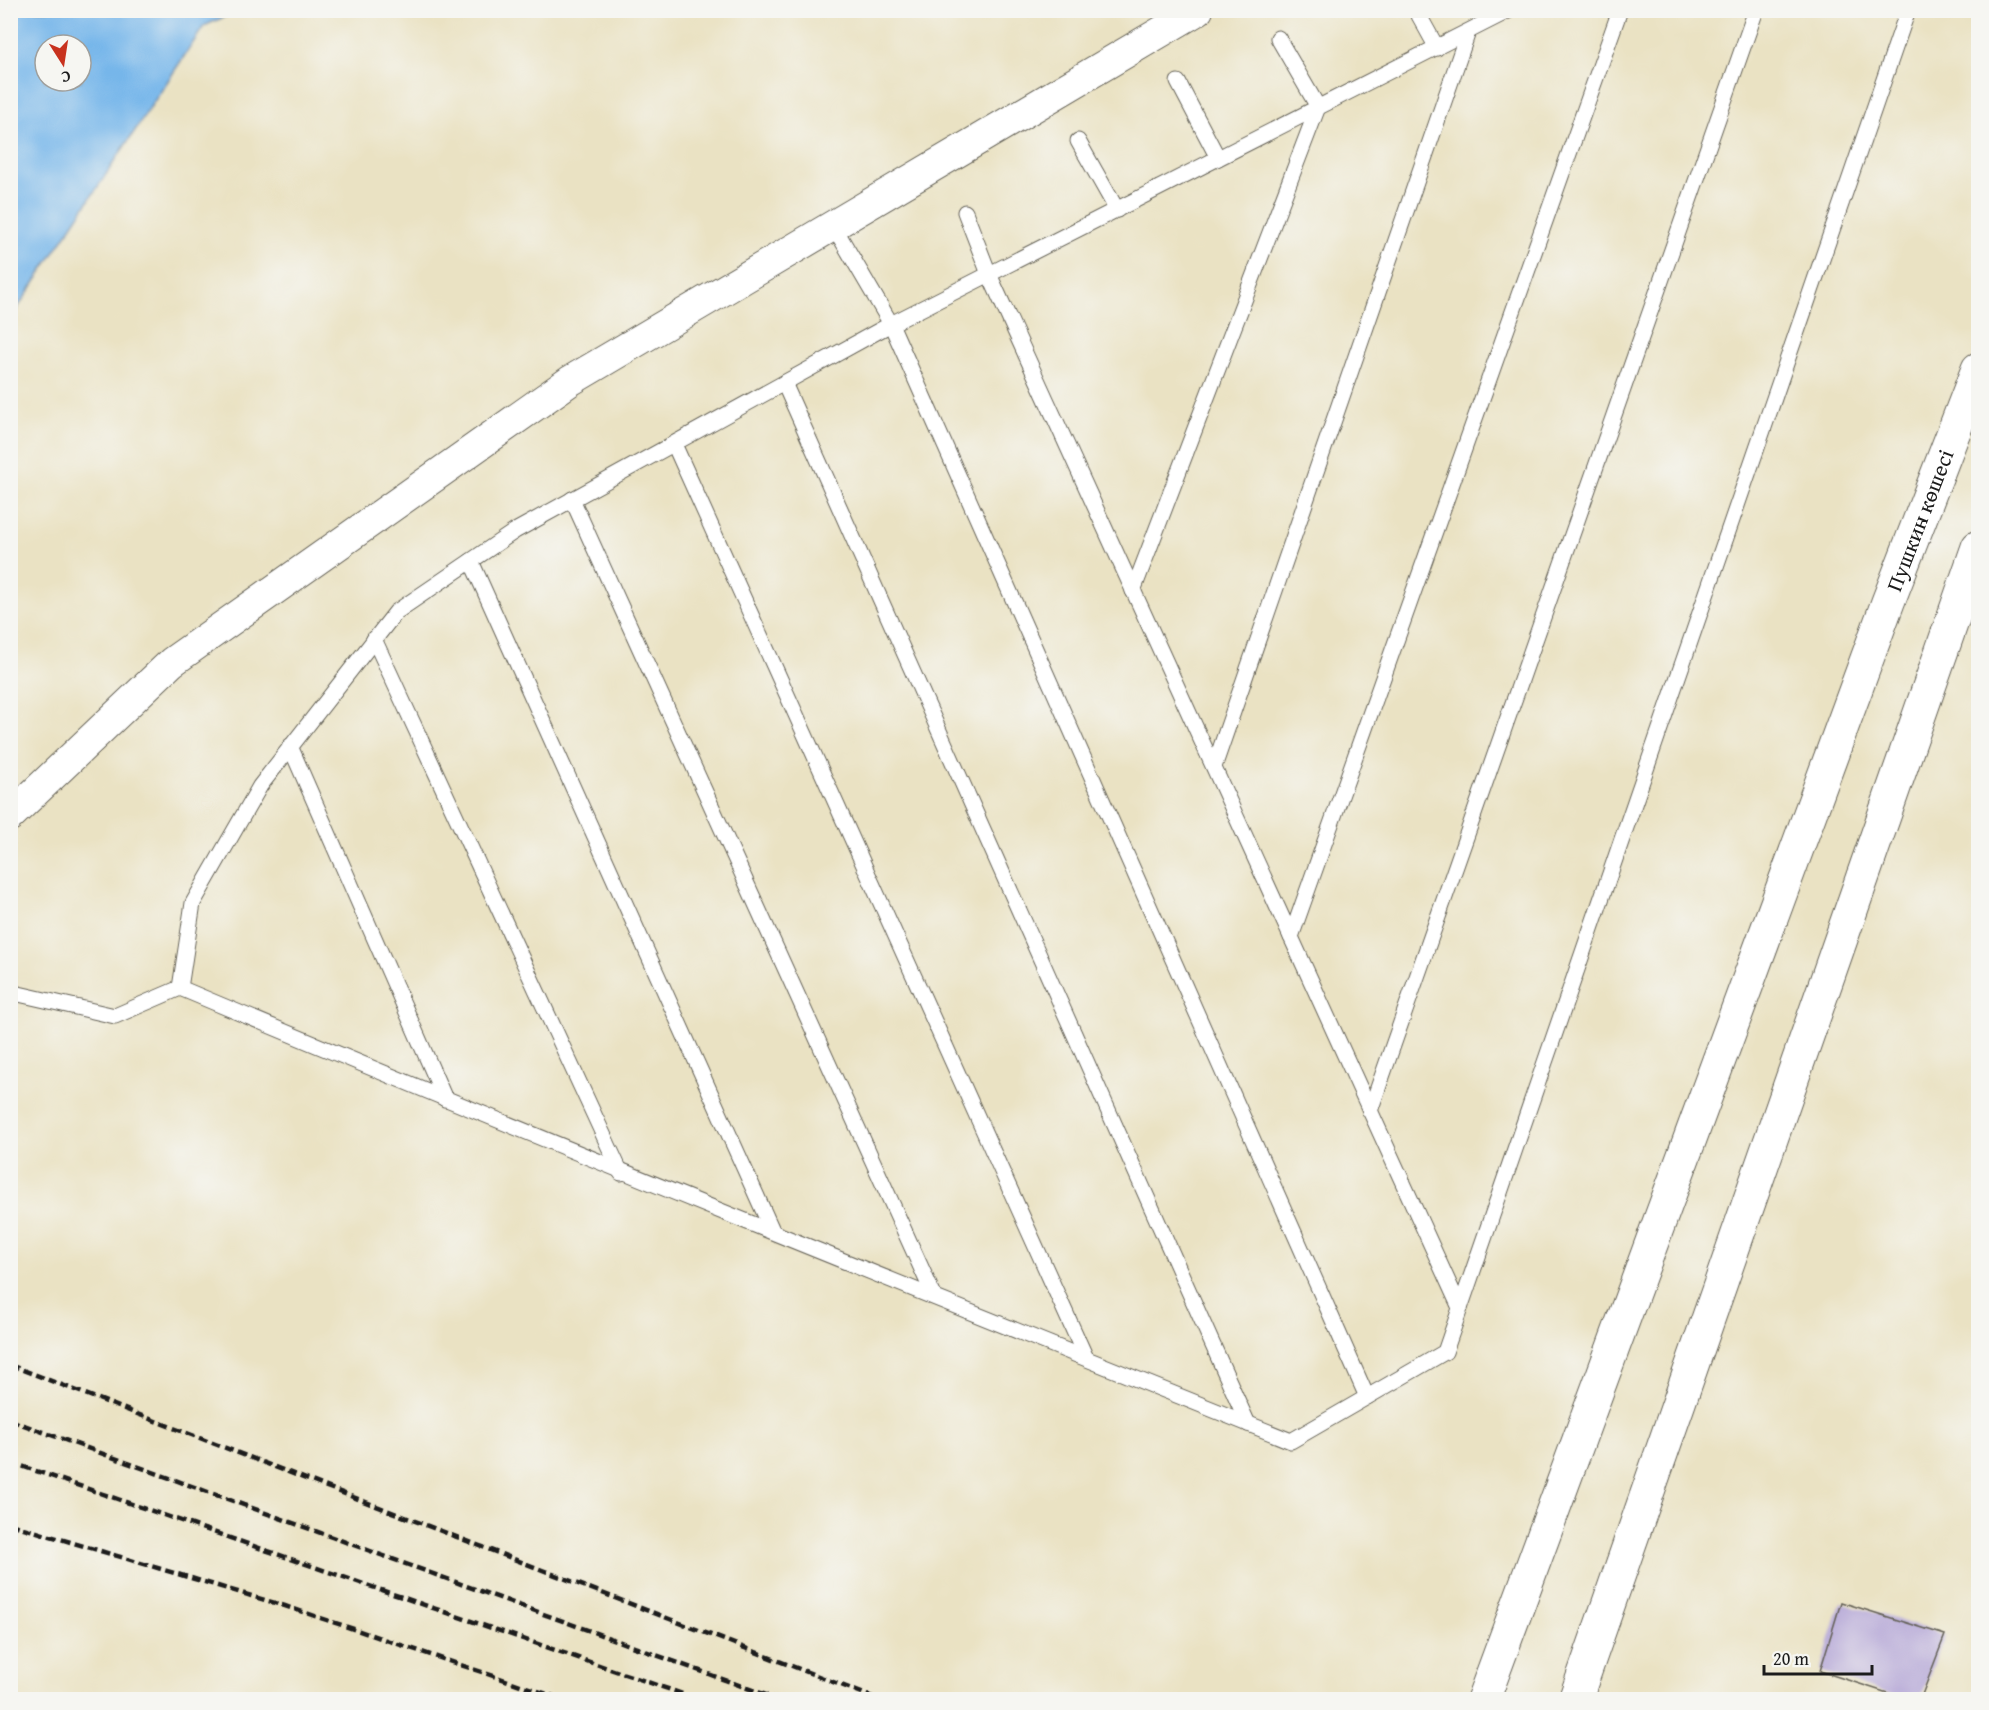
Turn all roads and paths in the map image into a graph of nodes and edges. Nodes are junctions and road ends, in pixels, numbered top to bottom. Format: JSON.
{"nodes":[{"id":1,"x":1198,"y":10,"type":"edge"},
{"id":2,"x":1416,"y":10,"type":"edge"},
{"id":3,"x":1510,"y":10,"type":"edge"},
{"id":4,"x":1620,"y":10,"type":"edge"},
{"id":5,"x":1756,"y":10,"type":"edge"},
{"id":6,"x":1908,"y":10,"type":"edge"},
{"id":7,"x":1468,"y":32,"type":"junction"},
{"id":8,"x":1278,"y":38,"type":"dead end"},
{"id":9,"x":1437,"y":48,"type":"junction"},
{"id":10,"x":1178,"y":82,"type":"dead end"},
{"id":11,"x":1318,"y":107,"type":"junction"},
{"id":12,"x":1078,"y":141,"type":"dead end"},
{"id":13,"x":1218,"y":158,"type":"junction"},
{"id":14,"x":1117,"y":210,"type":"junction"},
{"id":15,"x":965,"y":212,"type":"dead end"},
{"id":16,"x":833,"y":225,"type":"junction"},
{"id":17,"x":989,"y":274,"type":"junction"},
{"id":18,"x":891,"y":324,"type":"junction"},
{"id":19,"x":1978,"y":369,"type":"edge"},
{"id":20,"x":784,"y":383,"type":"junction"},
{"id":21,"x":674,"y":444,"type":"junction"},
{"id":22,"x":572,"y":500,"type":"junction"},
{"id":23,"x":1978,"y":547,"type":"edge"},
{"id":24,"x":471,"y":561,"type":"junction"},
{"id":25,"x":1133,"y":591,"type":"junction"},
{"id":26,"x":374,"y":639,"type":"junction"},
{"id":27,"x":290,"y":746,"type":"junction"},
{"id":28,"x":1214,"y":767,"type":"junction"},
{"id":29,"x":10,"y":816,"type":"edge"},
{"id":30,"x":1291,"y":937,"type":"junction"},
{"id":31,"x":180,"y":988,"type":"junction"},
{"id":32,"x":10,"y":992,"type":"edge"},
{"id":33,"x":445,"y":1099,"type":"junction"},
{"id":34,"x":1370,"y":1111,"type":"junction"},
{"id":35,"x":621,"y":1173,"type":"junction"},
{"id":36,"x":772,"y":1230,"type":"junction"},
{"id":37,"x":934,"y":1296,"type":"junction"},
{"id":38,"x":1460,"y":1308,"type":"junction"},
{"id":39,"x":1086,"y":1358,"type":"junction"},
{"id":40,"x":1367,"y":1397,"type":"junction"},
{"id":41,"x":1248,"y":1424,"type":"junction"},
{"id":42,"x":1484,"y":1700,"type":"edge"},
{"id":43,"x":1575,"y":1700,"type":"edge"}],
"edges":[{"from":1,"to":16,"type":"street"},
{"from":2,"to":9,"type":"lane"},
{"from":3,"to":7,"type":"lane"},
{"from":4,"to":30,"type":"lane"},
{"from":5,"to":34,"type":"lane"},
{"from":6,"to":38,"type":"lane"},
{"from":7,"to":9,"type":"lane"},
{"from":7,"to":28,"type":"lane"},
{"from":8,"to":11,"type":"lane"},
{"from":9,"to":11,"type":"lane"},
{"from":10,"to":13,"type":"lane"},
{"from":11,"to":13,"type":"lane"},
{"from":11,"to":25,"type":"lane"},
{"from":12,"to":14,"type":"lane"},
{"from":13,"to":14,"type":"lane"},
{"from":14,"to":17,"type":"lane"},
{"from":15,"to":17,"type":"lane"},
{"from":16,"to":18,"type":"lane"},
{"from":16,"to":29,"type":"street"},
{"from":17,"to":18,"type":"lane"},
{"from":17,"to":25,"type":"lane"},
{"from":18,"to":20,"type":"lane"},
{"from":18,"to":40,"type":"lane"},
{"from":19,"to":42,"type":"main road","name":"Пушкин көшесі"},
{"from":20,"to":21,"type":"lane"},
{"from":20,"to":41,"type":"lane"},
{"from":21,"to":22,"type":"lane"},
{"from":21,"to":39,"type":"lane"},
{"from":22,"to":24,"type":"lane"},
{"from":22,"to":37,"type":"lane"},
{"from":23,"to":43,"type":"main road"},
{"from":24,"to":26,"type":"lane"},
{"from":24,"to":36,"type":"lane"},
{"from":25,"to":28,"type":"lane"},
{"from":26,"to":27,"type":"lane"},
{"from":26,"to":35,"type":"lane"},
{"from":27,"to":31,"type":"lane"},
{"from":27,"to":33,"type":"lane"},
{"from":28,"to":30,"type":"lane"},
{"from":30,"to":34,"type":"lane"},
{"from":31,"to":32,"type":"lane"},
{"from":31,"to":33,"type":"lane"},
{"from":33,"to":35,"type":"lane"},
{"from":34,"to":38,"type":"lane"},
{"from":35,"to":36,"type":"lane"},
{"from":36,"to":37,"type":"lane"},
{"from":37,"to":39,"type":"lane"},
{"from":38,"to":40,"type":"lane"},
{"from":39,"to":41,"type":"lane"},
{"from":40,"to":41,"type":"lane"}]}
